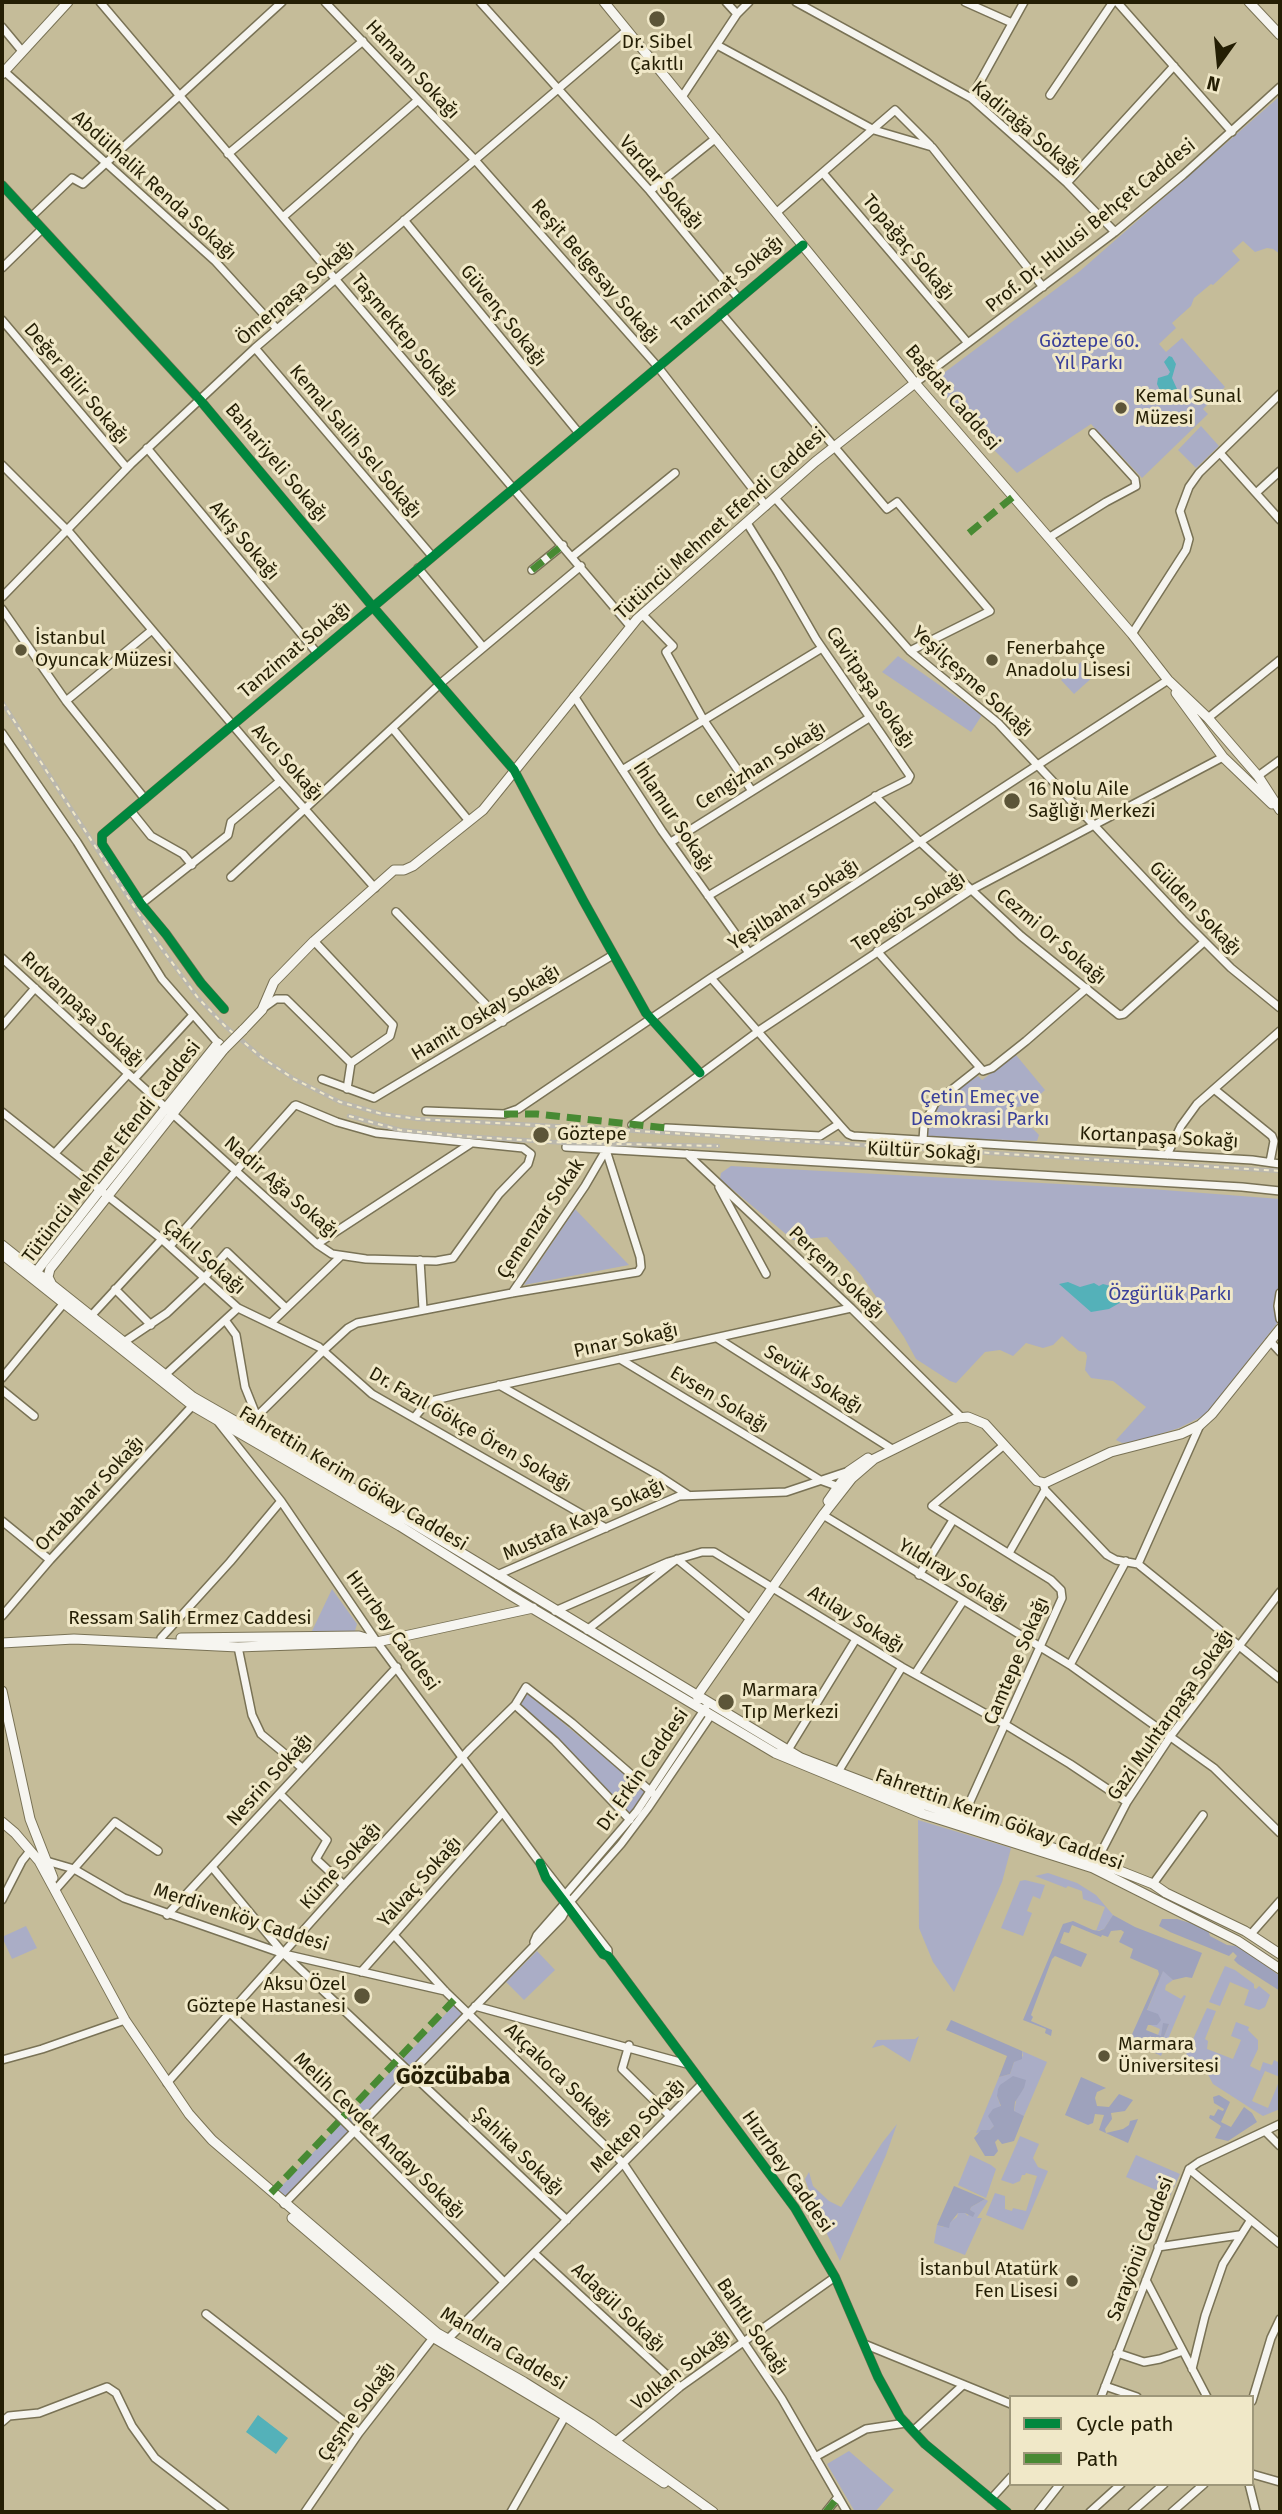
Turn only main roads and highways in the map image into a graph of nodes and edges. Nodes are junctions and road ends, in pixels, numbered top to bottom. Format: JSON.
{"nodes":[{"id":1,"x":68,"y":2,"type":"edge"},
{"id":2,"x":604,"y":2,"type":"edge"},
{"id":3,"x":1249,"y":2,"type":"edge"},
{"id":4,"x":1280,"y":35,"type":"edge"},
{"id":5,"x":3,"y":73,"type":"edge"},
{"id":6,"x":915,"y":383,"type":"junction"},
{"id":7,"x":1168,"y":680,"type":"junction"},
{"id":8,"x":1280,"y":811,"type":"edge"},
{"id":9,"x":105,"y":1191,"type":"junction"},
{"id":10,"x":2,"y":1245,"type":"edge"},
{"id":11,"x":3,"y":1256,"type":"edge"},
{"id":12,"x":37,"y":1277,"type":"junction"},
{"id":13,"x":53,"y":1286,"type":"junction"},
{"id":14,"x":1280,"y":1329,"type":"edge"},
{"id":15,"x":880,"y":1455,"type":"junction"},
{"id":16,"x":841,"y":1486,"type":"junction"},
{"id":17,"x":516,"y":1587,"type":"junction"},
{"id":18,"x":520,"y":1601,"type":"junction"},
{"id":19,"x":533,"y":1608,"type":"junction"},
{"id":20,"x":498,"y":1616,"type":"junction"},
{"id":21,"x":2,"y":1637,"type":"edge"},
{"id":22,"x":162,"y":1640,"type":"junction"},
{"id":23,"x":377,"y":1642,"type":"junction"},
{"id":24,"x":2,"y":1643,"type":"edge"},
{"id":25,"x":710,"y":1677,"type":"junction"},
{"id":26,"x":679,"y":1685,"type":"junction"},
{"id":27,"x":2,"y":1691,"type":"edge"},
{"id":28,"x":697,"y":1696,"type":"junction"},
{"id":29,"x":711,"y":1710,"type":"junction"},
{"id":30,"x":30,"y":1819,"type":"junction"},
{"id":31,"x":2,"y":1822,"type":"edge"},
{"id":32,"x":15,"y":1833,"type":"junction"},
{"id":33,"x":41,"y":1861,"type":"junction"},
{"id":34,"x":1095,"y":1864,"type":"junction"},
{"id":35,"x":65,"y":1909,"type":"junction"},
{"id":36,"x":1280,"y":1954,"type":"edge"},
{"id":37,"x":1280,"y":1969,"type":"edge"},
{"id":38,"x":435,"y":2335,"type":"junction"},
{"id":39,"x":567,"y":2413,"type":"junction"},
{"id":40,"x":704,"y":2512,"type":"edge"},
{"id":41,"x":713,"y":2512,"type":"edge"}],
"edges":[{"from":1,"to":5,"type":"main road"},
{"from":2,"to":6,"type":"main road","name":"Bağdat Caddesi"},
{"from":3,"to":4,"type":"main road"},
{"from":6,"to":7,"type":"main road","name":"Bağdat Caddesi"},
{"from":6,"to":9,"type":"main road","name":"Tütüncü Mehmet Efendi Caddesi","bridge":true},
{"from":7,"to":8,"type":"main road","name":"Bağdat Caddesi"},
{"from":7,"to":8,"type":"main road"},
{"from":9,"to":12,"type":"main road","name":"Tütüncü Mehmet Efendi Caddesi"},
{"from":9,"to":13,"type":"main road","name":"Tütüncü Mehmet Efendi Caddesi"},
{"from":10,"to":12,"type":"main road","name":"Fahrettin Kerim Gökay Caddesi"},
{"from":11,"to":12,"type":"main road","name":"Fahrettin Kerim Gökay Caddesi"},
{"from":12,"to":13,"type":"main road","name":"Fahrettin Kerim Gökay Caddesi"},
{"from":12,"to":18,"type":"main road","name":"Fahrettin Kerim Gökay Caddesi"},
{"from":13,"to":17,"type":"main road","name":"Fahrettin Kerim Gökay Caddesi"},
{"from":14,"to":15,"type":"main road"},
{"from":15,"to":16,"type":"main road"},
{"from":15,"to":16,"type":"main road"},
{"from":16,"to":25,"type":"main road"},
{"from":17,"to":18,"type":"main road"},
{"from":17,"to":26,"type":"main road","name":"Fahrettin Kerim Gökay Caddesi"},
{"from":18,"to":19,"type":"main road","name":"Fahrettin Kerim Gökay Caddesi"},
{"from":18,"to":20,"type":"main road"},
{"from":19,"to":20,"type":"main road","name":"Ressam Salih Ermez Caddesi"},
{"from":19,"to":29,"type":"main road","name":"Fahrettin Kerim Gökay Caddesi"},
{"from":20,"to":23,"type":"main road","name":"Ressam Salih Ermez Caddesi"},
{"from":21,"to":22,"type":"main road","name":"Ressam Salih Ermez Caddesi"},
{"from":22,"to":23,"type":"main road","name":"Ressam Salih Ermez Caddesi"},
{"from":22,"to":23,"type":"main road","name":"Ressam Salih Ermez Caddesi"},
{"from":22,"to":24,"type":"main road","name":"Ressam Salih Ermez Caddesi"},
{"from":25,"to":26,"type":"main road"},
{"from":25,"to":28,"type":"main road"},
{"from":25,"to":29,"type":"main road"},
{"from":26,"to":28,"type":"main road","name":"Fahrettin Kerim Gökay Caddesi"},
{"from":27,"to":30,"type":"main road"},
{"from":28,"to":29,"type":"main road"},
{"from":29,"to":34,"type":"main road","name":"Fahrettin Kerim Gökay Caddesi"},
{"from":29,"to":34,"type":"main road","name":"Fahrettin Kerim Gökay Caddesi"},
{"from":30,"to":32,"type":"main road"},
{"from":30,"to":33,"type":"main road"},
{"from":31,"to":32,"type":"main road"},
{"from":32,"to":33,"type":"main road","name":"Mandıra Caddesi"},
{"from":33,"to":35,"type":"main road","name":"Mandıra Caddesi"},
{"from":33,"to":35,"type":"main road","name":"Mandıra Caddesi"},
{"from":34,"to":36,"type":"main road","name":"Fahrettin Kerim Gökay Caddesi"},
{"from":34,"to":37,"type":"main road","name":"Fahrettin Kerim Gökay Caddesi"},
{"from":35,"to":38,"type":"main road","name":"Mandıra Caddesi"},
{"from":38,"to":39,"type":"main road","name":"Mandıra Caddesi"},
{"from":38,"to":39,"type":"main road","name":"Mandıra Caddesi"},
{"from":39,"to":40,"type":"main road","name":"Mandıra Caddesi"},
{"from":39,"to":41,"type":"main road","name":"Mandıra Caddesi"}]}
